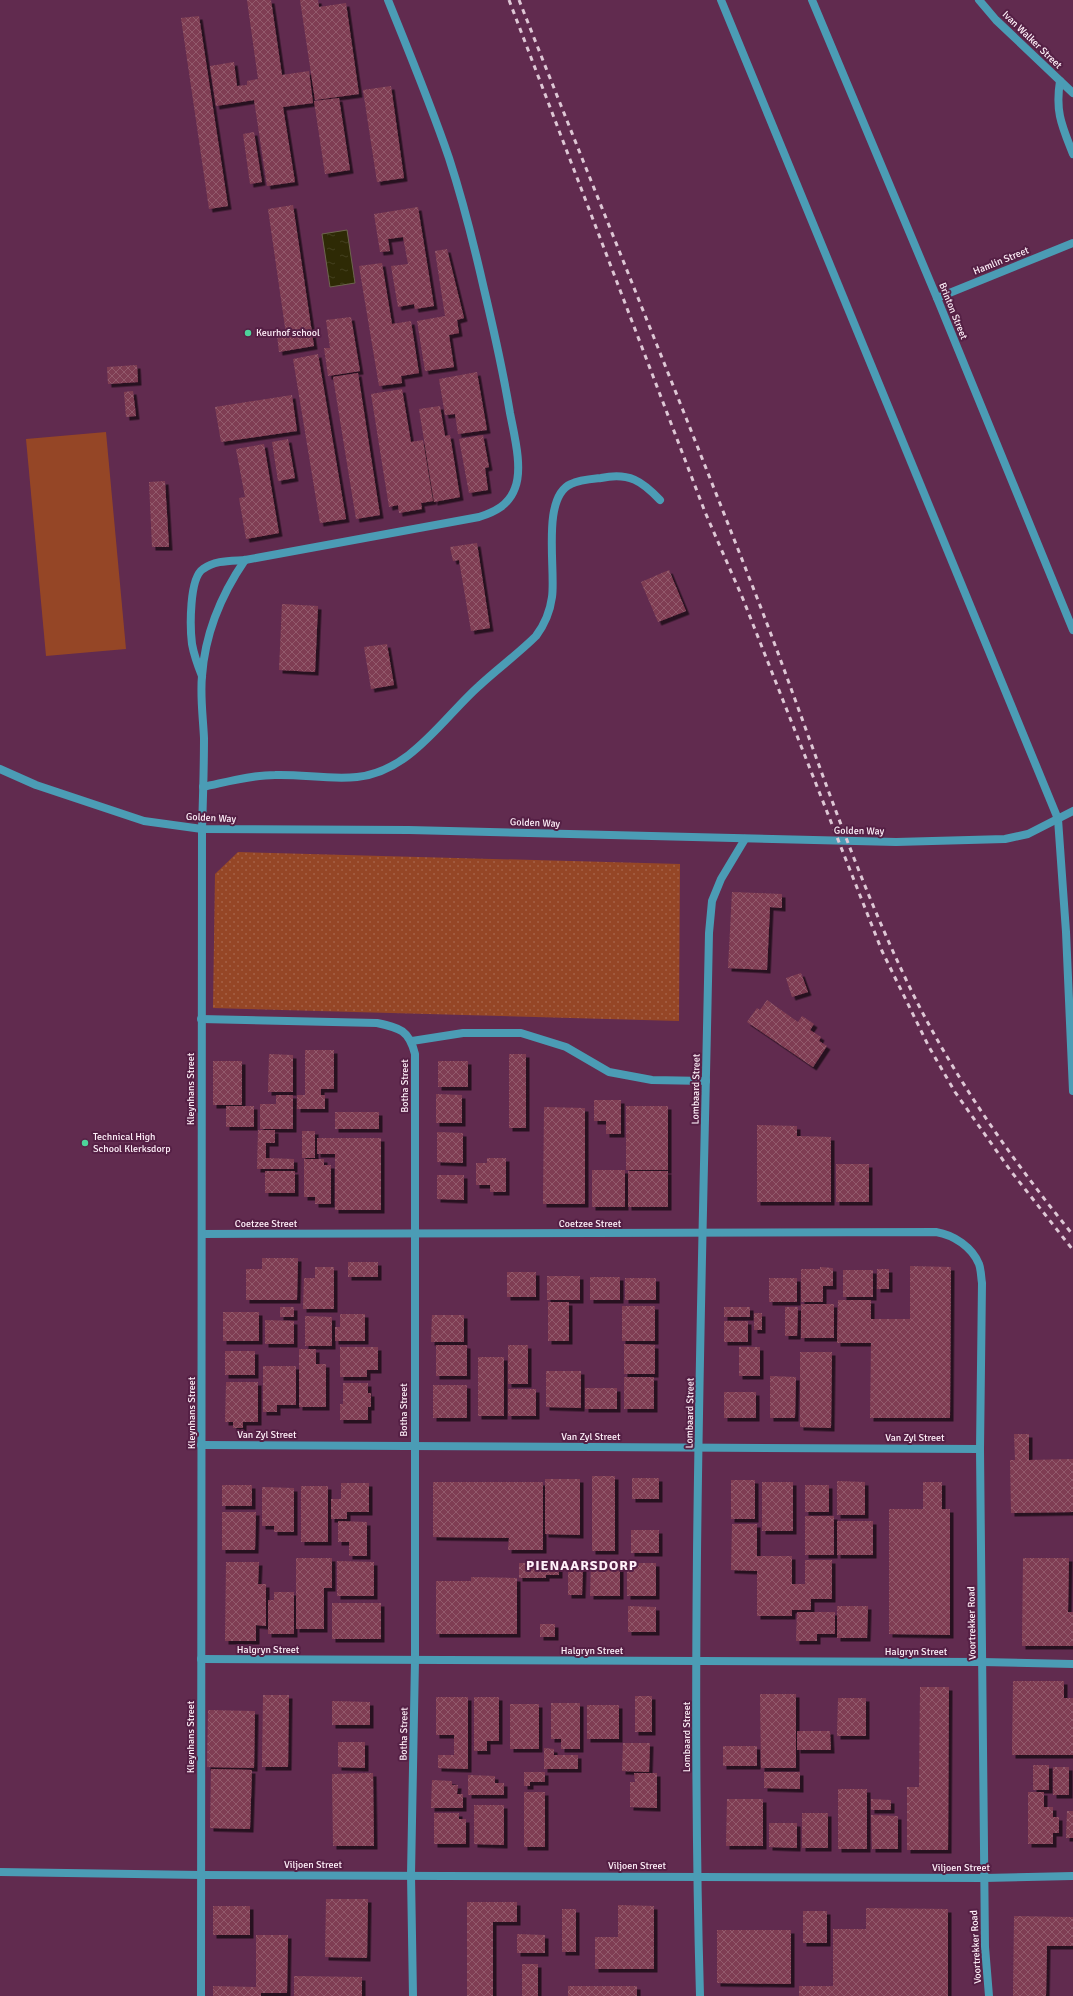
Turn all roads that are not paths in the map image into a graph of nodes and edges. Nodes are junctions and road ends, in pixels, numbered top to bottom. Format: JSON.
{"nodes":[{"id":1,"x":388,"y":0,"type":"edge"},
{"id":2,"x":721,"y":0,"type":"edge"},
{"id":3,"x":812,"y":0,"type":"edge"},
{"id":4,"x":978,"y":0,"type":"edge"},
{"id":5,"x":1060,"y":81,"type":"junction"},
{"id":6,"x":1073,"y":93,"type":"edge"},
{"id":7,"x":1073,"y":154,"type":"edge"},
{"id":8,"x":1073,"y":243,"type":"edge"},
{"id":9,"x":937,"y":298,"type":"junction"},
{"id":10,"x":660,"y":500,"type":"dead end"},
{"id":11,"x":245,"y":560,"type":"junction"},
{"id":12,"x":1073,"y":630,"type":"edge"},
{"id":13,"x":202,"y":676,"type":"junction"},
{"id":14,"x":0,"y":769,"type":"edge"},
{"id":15,"x":203,"y":787,"type":"junction"},
{"id":16,"x":1073,"y":812,"type":"edge"},
{"id":17,"x":1058,"y":819,"type":"junction"},
{"id":18,"x":202,"y":829,"type":"junction"},
{"id":19,"x":745,"y":839,"type":"junction"},
{"id":20,"x":1070,"y":966,"type":"edge"},
{"id":21,"x":201,"y":1019,"type":"junction"},
{"id":22,"x":412,"y":1041,"type":"junction"},
{"id":23,"x":706,"y":1081,"type":"junction"},
{"id":24,"x":1073,"y":1091,"type":"edge"},
{"id":25,"x":202,"y":1234,"type":"junction"},
{"id":26,"x":703,"y":1234,"type":"junction"},
{"id":27,"x":414,"y":1235,"type":"junction"},
{"id":28,"x":971,"y":1252,"type":"joint"},
{"id":29,"x":202,"y":1444,"type":"junction"},
{"id":30,"x":414,"y":1446,"type":"junction"},
{"id":31,"x":699,"y":1447,"type":"junction"},
{"id":32,"x":980,"y":1449,"type":"junction"},
{"id":33,"x":201,"y":1659,"type":"junction"},
{"id":34,"x":415,"y":1660,"type":"junction"},
{"id":35,"x":697,"y":1661,"type":"junction"},
{"id":36,"x":982,"y":1662,"type":"junction"},
{"id":37,"x":1073,"y":1664,"type":"edge"},
{"id":38,"x":0,"y":1872,"type":"edge"},
{"id":39,"x":201,"y":1875,"type":"junction"},
{"id":40,"x":411,"y":1875,"type":"junction"},
{"id":41,"x":1073,"y":1876,"type":"edge"},
{"id":42,"x":696,"y":1877,"type":"junction"},
{"id":43,"x":984,"y":1878,"type":"junction"},
{"id":44,"x":201,"y":1996,"type":"edge"},
{"id":45,"x":414,"y":1996,"type":"edge"},
{"id":46,"x":700,"y":1996,"type":"edge"},
{"id":47,"x":989,"y":1996,"type":"edge"}],
"edges":[{"from":1,"to":11,"type":"street"},
{"from":2,"to":17,"type":"street"},
{"from":3,"to":9,"type":"street","name":"Brinton Street"},
{"from":4,"to":5,"type":"street","name":"Ivan Walker Street"},
{"from":5,"to":6,"type":"street","name":"Ivan Walker Street"},
{"from":5,"to":7,"type":"street"},
{"from":8,"to":9,"type":"street","name":"Hamlin Street"},
{"from":9,"to":12,"type":"street","name":"Brinton Street"},
{"from":10,"to":15,"type":"street"},
{"from":11,"to":13,"type":"street"},
{"from":11,"to":13,"type":"street"},
{"from":13,"to":15,"type":"street","name":"Kleynhans Street"},
{"from":14,"to":18,"type":"street","name":"Golden Way"},
{"from":15,"to":18,"type":"street","name":"Kleynhans Street"},
{"from":16,"to":17,"type":"street","name":"Golden Way"},
{"from":17,"to":19,"type":"street","name":"Golden Way"},
{"from":17,"to":20,"type":"street"},
{"from":18,"to":19,"type":"street","name":"Golden Way"},
{"from":18,"to":21,"type":"street","name":"Kleynhans Street"},
{"from":19,"to":23,"type":"street","name":"Lombaard Street"},
{"from":20,"to":24,"type":"street"},
{"from":21,"to":22,"type":"street"},
{"from":21,"to":25,"type":"street","name":"Kleynhans Street"},
{"from":22,"to":23,"type":"street"},
{"from":22,"to":27,"type":"street","name":"Botha Street"},
{"from":23,"to":26,"type":"street","name":"Lombaard Street"},
{"from":25,"to":27,"type":"street","name":"Coetzee Street"},
{"from":25,"to":29,"type":"street","name":"Kleynhans Street"},
{"from":26,"to":27,"type":"street","name":"Coetzee Street"},
{"from":26,"to":28,"type":"street","name":"Coetzee Street"},
{"from":26,"to":31,"type":"street","name":"Lombaard Street"},
{"from":27,"to":30,"type":"street","name":"Botha Street"},
{"from":28,"to":32,"type":"street","name":"Voortrekker Road"},
{"from":29,"to":30,"type":"street","name":"Van Zyl Street"},
{"from":29,"to":33,"type":"street","name":"Kleynhans Street"},
{"from":30,"to":31,"type":"street","name":"Van Zyl Street"},
{"from":30,"to":34,"type":"street","name":"Botha Street"},
{"from":31,"to":32,"type":"street","name":"Van Zyl Street"},
{"from":31,"to":35,"type":"street","name":"Lombaard Street"},
{"from":32,"to":36,"type":"street","name":"Voortrekker Road"},
{"from":33,"to":34,"type":"street","name":"Halgryn Street"},
{"from":33,"to":39,"type":"street","name":"Kleynhans Street"},
{"from":34,"to":35,"type":"street","name":"Halgryn Street"},
{"from":34,"to":40,"type":"street","name":"Botha Street"},
{"from":35,"to":36,"type":"street","name":"Halgryn Street"},
{"from":35,"to":42,"type":"street","name":"Lombaard Street"},
{"from":36,"to":37,"type":"street","name":"Halgryn Street"},
{"from":36,"to":43,"type":"street","name":"Voortrekker Road"},
{"from":38,"to":39,"type":"street","name":"Viljoen Street"},
{"from":39,"to":40,"type":"street","name":"Viljoen Street"},
{"from":39,"to":44,"type":"street","name":"Kleynhans Street"},
{"from":40,"to":42,"type":"street","name":"Viljoen Street"},
{"from":40,"to":45,"type":"street","name":"Botha Street"},
{"from":41,"to":43,"type":"street","name":"Viljoen Street"},
{"from":42,"to":43,"type":"street","name":"Viljoen Street"},
{"from":42,"to":46,"type":"street","name":"Lombaard Street"},
{"from":43,"to":47,"type":"street","name":"Voortrekker Road"}]}
